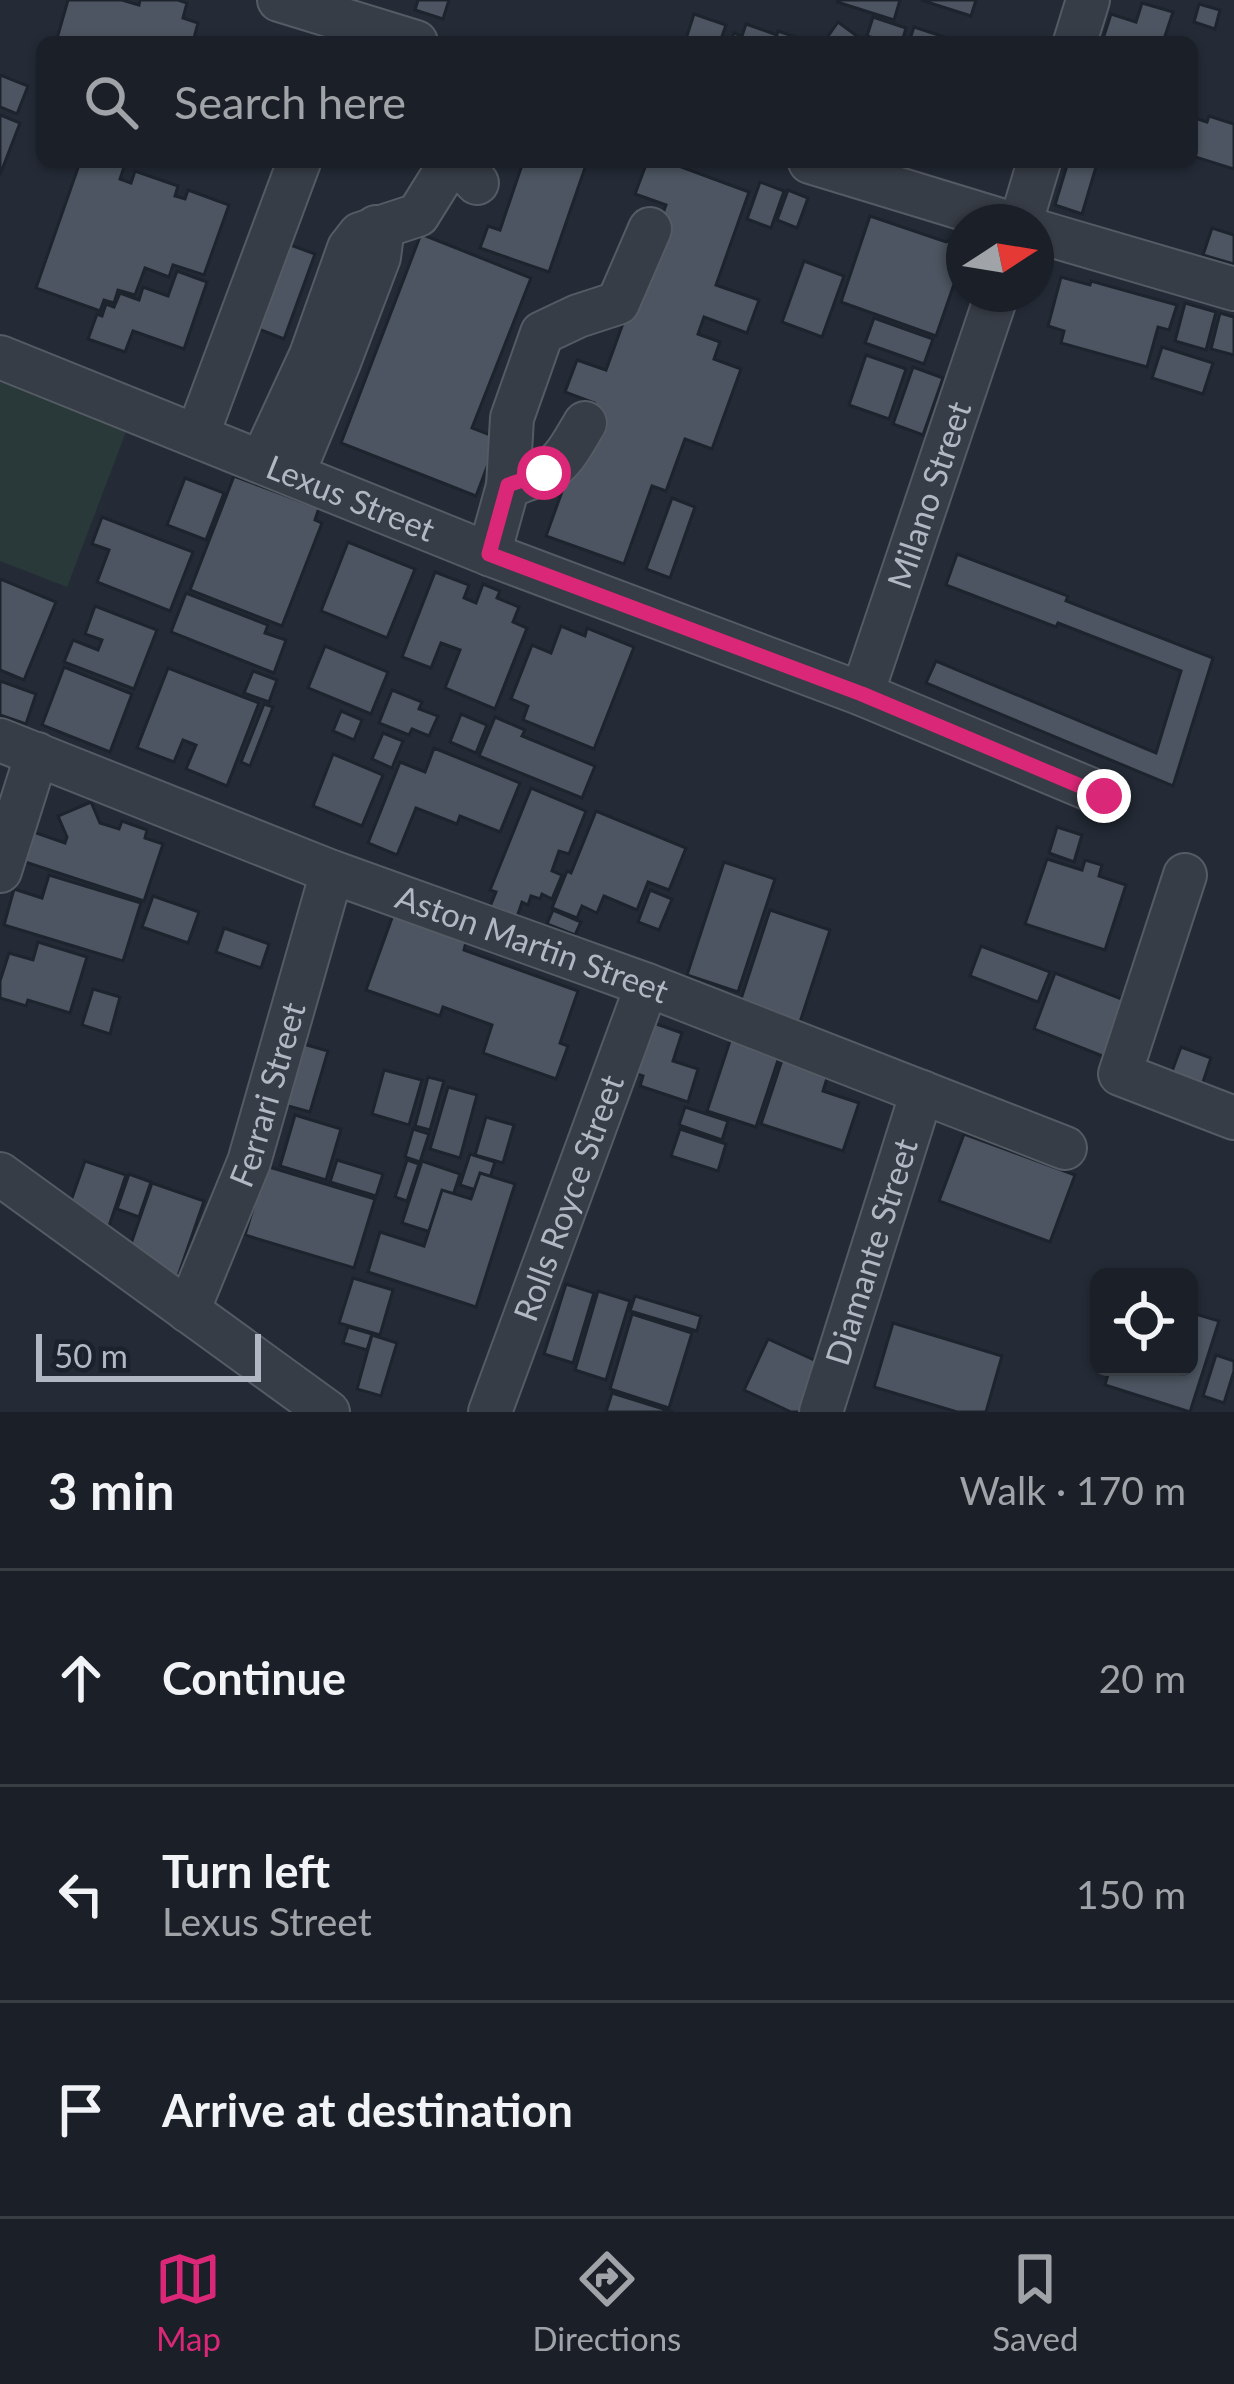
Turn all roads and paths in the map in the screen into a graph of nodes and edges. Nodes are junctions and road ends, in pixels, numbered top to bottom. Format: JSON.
{"nodes":[{"id":1,"x":279,"y":0,"type":"edge"},
{"id":2,"x":1088,"y":0,"type":"edge"},
{"id":3,"x":350,"y":21,"type":"edge"},
{"id":4,"x":397,"y":36,"type":"edge"},
{"id":5,"x":1078,"y":36,"type":"edge"},
{"id":6,"x":296,"y":168,"type":"edge"},
{"id":7,"x":830,"y":168,"type":"edge"},
{"id":8,"x":1037,"y":168,"type":"edge"},
{"id":9,"x":477,"y":183,"type":"dead end"},
{"id":10,"x":948,"y":204,"type":"edge"},
{"id":11,"x":1026,"y":204,"type":"edge"},
{"id":12,"x":650,"y":229,"type":"dead end"},
{"id":13,"x":1054,"y":236,"type":"edge"},
{"id":14,"x":1234,"y":290,"type":"edge"},
{"id":15,"x":991,"y":312,"type":"edge"},
{"id":16,"x":0,"y":357,"type":"edge"},
{"id":17,"x":585,"y":422,"type":"dead end"},
{"id":18,"x":197,"y":436,"type":"junction"},
{"id":19,"x":277,"y":467,"type":"junction"},
{"id":20,"x":508,"y":485,"type":"junction"},
{"id":21,"x":489,"y":554,"type":"junction"},
{"id":22,"x":862,"y":694,"type":"junction"},
{"id":23,"x":19,"y":747,"type":"edge"},
{"id":24,"x":1104,"y":796,"type":"dead end"},
{"id":25,"x":0,"y":871,"type":"edge"},
{"id":26,"x":332,"y":872,"type":"junction"},
{"id":27,"x":1185,"y":875,"type":"dead end"},
{"id":28,"x":647,"y":985,"type":"junction"},
{"id":29,"x":922,"y":1093,"type":"junction"},
{"id":30,"x":1234,"y":1118,"type":"edge"},
{"id":31,"x":1065,"y":1148,"type":"dead end"},
{"id":32,"x":0,"y":1174,"type":"edge"},
{"id":33,"x":188,"y":1311,"type":"junction"},
{"id":34,"x":328,"y":1412,"type":"edge"},
{"id":35,"x":490,"y":1412,"type":"edge"},
{"id":36,"x":820,"y":1412,"type":"edge"}],
"edges":[{"from":1,"to":3,"type":"street"},
{"from":2,"to":5,"type":"street"},
{"from":3,"to":4,"type":"street"},
{"from":6,"to":18,"type":"street"},
{"from":7,"to":10,"type":"street"},
{"from":8,"to":11,"type":"street"},
{"from":9,"to":19,"type":"street"},
{"from":12,"to":20,"type":"street"},
{"from":13,"to":14,"type":"street"},
{"from":15,"to":22,"type":"street","name":"Milano Street"},
{"from":16,"to":18,"type":"street","name":"Lexus Street"},
{"from":17,"to":20,"type":"street"},
{"from":18,"to":19,"type":"street","name":"Lexus Street"},
{"from":19,"to":21,"type":"street","name":"Lexus Street"},
{"from":20,"to":21,"type":"street"},
{"from":21,"to":22,"type":"street","name":"Lexus Street"},
{"from":22,"to":24,"type":"street","name":"Lexus Street"},
{"from":23,"to":25,"type":"street"},
{"from":23,"to":26,"type":"street","name":"Aston Martin Street"},
{"from":26,"to":28,"type":"street","name":"Aston Martin Street"},
{"from":26,"to":33,"type":"street","name":"Ferrari Street"},
{"from":27,"to":30,"type":"street"},
{"from":28,"to":29,"type":"street","name":"Aston Martin Street"},
{"from":28,"to":35,"type":"street","name":"Rolls Royce Street"},
{"from":29,"to":31,"type":"street","name":"Aston Martin Street"},
{"from":29,"to":36,"type":"street","name":"Diamante Street"},
{"from":32,"to":33,"type":"street"},
{"from":33,"to":34,"type":"street"}]}
